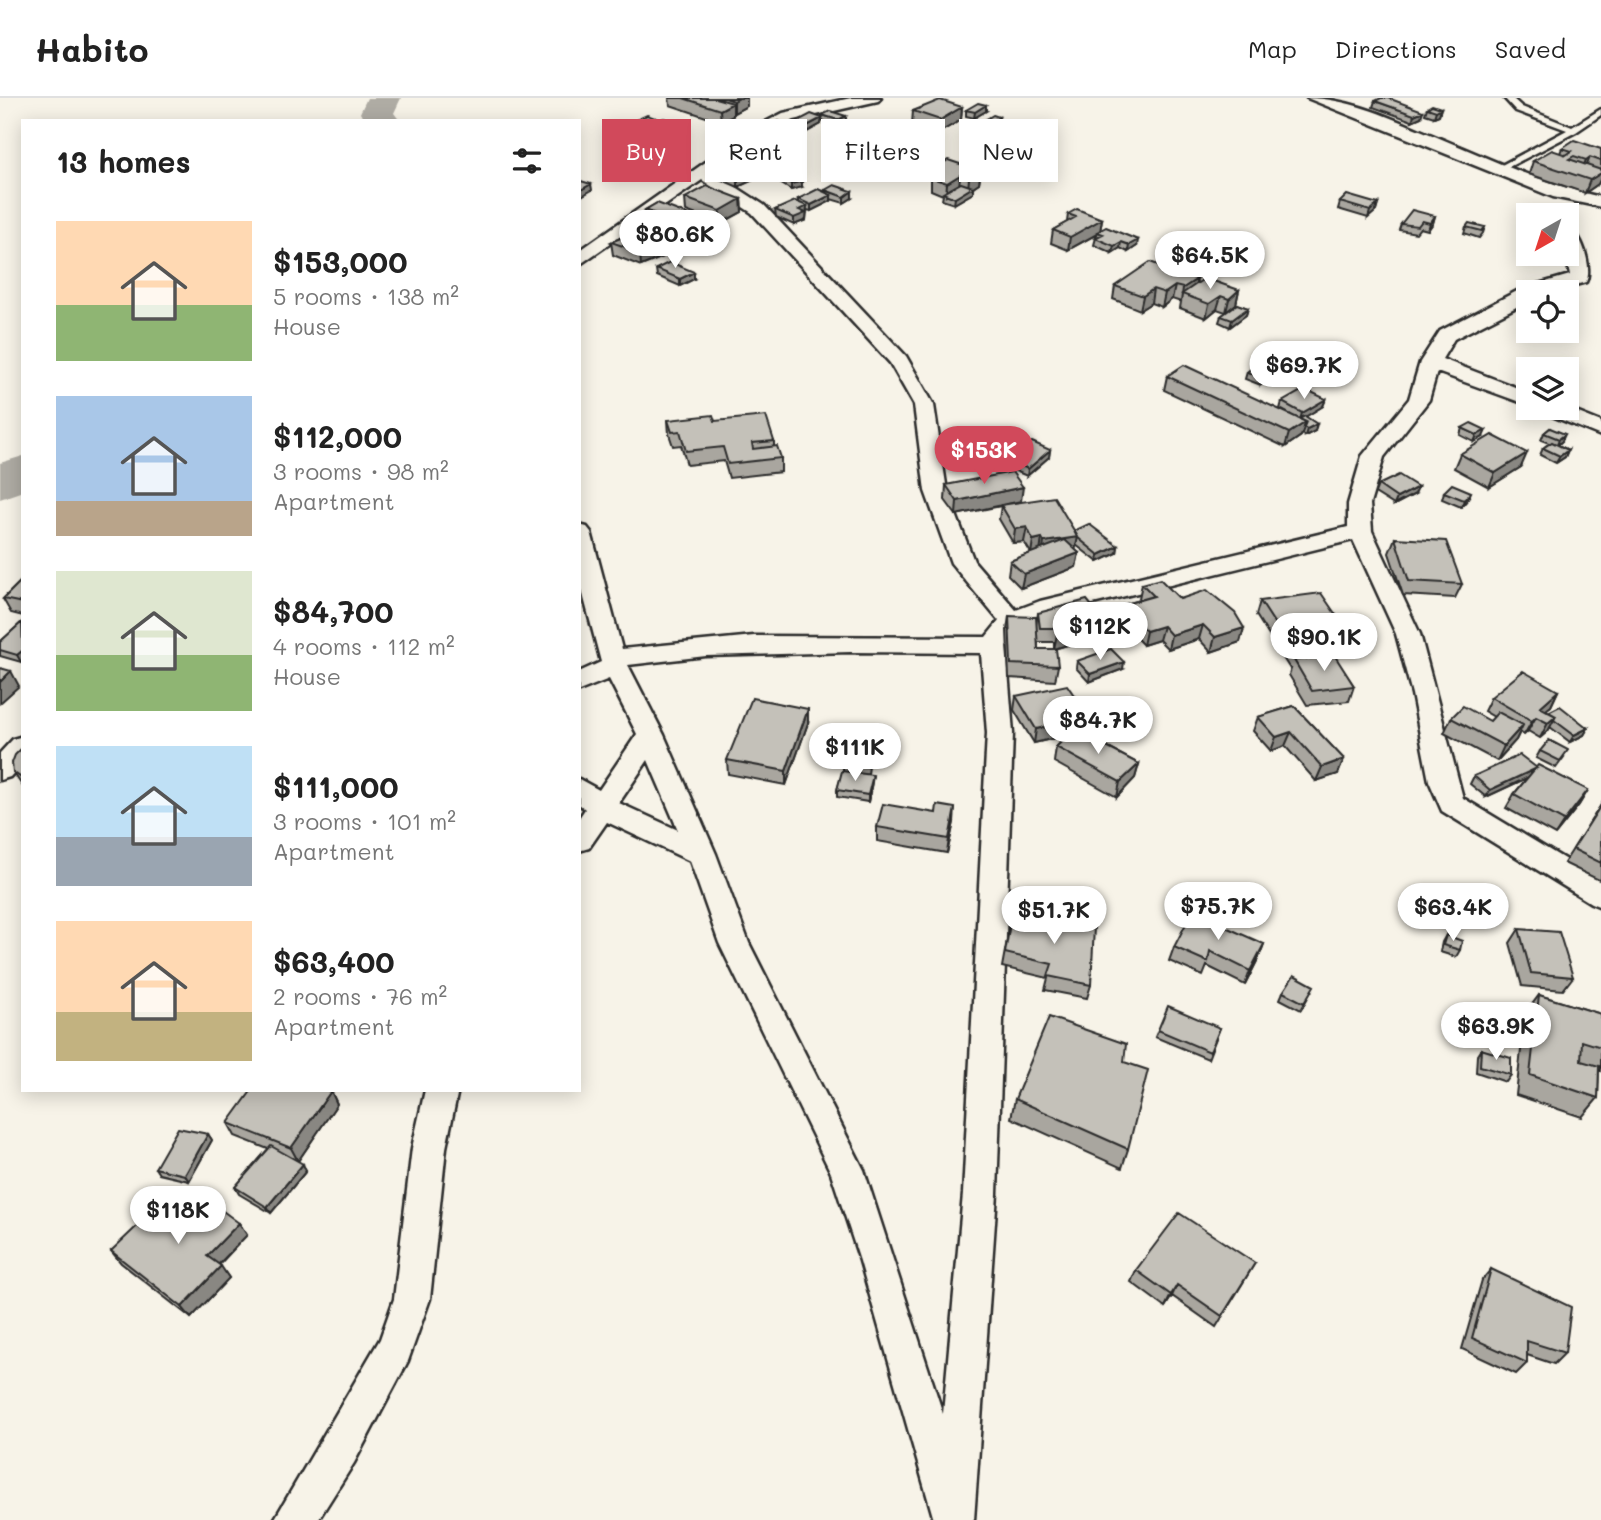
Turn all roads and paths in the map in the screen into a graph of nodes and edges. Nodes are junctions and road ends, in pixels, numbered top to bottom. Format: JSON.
{"nodes":[{"id":1,"x":873,"y":98,"type":"edge"},
{"id":2,"x":1315,"y":98,"type":"edge"},
{"id":3,"x":1508,"y":98,"type":"edge"},
{"id":4,"x":1601,"y":111,"type":"edge"},
{"id":5,"x":1573,"y":130,"type":"junction"},
{"id":6,"x":1502,"y":169,"type":"junction"},
{"id":7,"x":701,"y":172,"type":"junction"},
{"id":8,"x":1559,"y":193,"type":"junction"},
{"id":9,"x":1601,"y":201,"type":"edge"},
{"id":10,"x":1560,"y":203,"type":"edge"},
{"id":11,"x":582,"y":258,"type":"edge"},
{"id":12,"x":1579,"y":264,"type":"edge"},
{"id":13,"x":1573,"y":280,"type":"edge"},
{"id":14,"x":1516,"y":300,"type":"edge"},
{"id":15,"x":1430,"y":362,"type":"junction"},
{"id":16,"x":1516,"y":394,"type":"edge"},
{"id":17,"x":1577,"y":420,"type":"edge"},
{"id":18,"x":1601,"y":430,"type":"edge"},
{"id":19,"x":1360,"y":531,"type":"junction"},
{"id":20,"x":581,"y":539,"type":"edge"},
{"id":21,"x":1012,"y":621,"type":"junction"},
{"id":22,"x":993,"y":645,"type":"junction"},
{"id":23,"x":614,"y":663,"type":"junction"},
{"id":24,"x":581,"y":681,"type":"edge"},
{"id":25,"x":651,"y":735,"type":"junction"},
{"id":26,"x":21,"y":748,"type":"edge"},
{"id":27,"x":0,"y":770,"type":"edge"},
{"id":28,"x":581,"y":791,"type":"edge"},
{"id":29,"x":603,"y":808,"type":"junction"},
{"id":30,"x":581,"y":837,"type":"edge"},
{"id":31,"x":702,"y":854,"type":"junction"},
{"id":32,"x":1601,"y":895,"type":"edge"},
{"id":33,"x":442,"y":1092,"type":"edge"},
{"id":34,"x":954,"y":1519,"type":"edge"},
{"id":35,"x":294,"y":1520,"type":"edge"}],
"edges":[{"from":1,"to":7,"type":"street"},
{"from":2,"to":6,"type":"street"},
{"from":3,"to":5,"type":"lane"},
{"from":4,"to":5,"type":"lane"},
{"from":5,"to":6,"type":"lane"},
{"from":6,"to":8,"type":"street"},
{"from":7,"to":11,"type":"street"},
{"from":7,"to":21,"type":"street"},
{"from":8,"to":9,"type":"street"},
{"from":8,"to":10,"type":"street"},
{"from":12,"to":13,"type":"street"},
{"from":14,"to":15,"type":"street"},
{"from":15,"to":16,"type":"street"},
{"from":15,"to":19,"type":"street"},
{"from":17,"to":18,"type":"street"},
{"from":19,"to":21,"type":"street"},
{"from":19,"to":32,"type":"street"},
{"from":20,"to":23,"type":"street"},
{"from":21,"to":22,"type":"street"},
{"from":22,"to":23,"type":"street"},
{"from":22,"to":34,"type":"street"},
{"from":23,"to":24,"type":"street"},
{"from":23,"to":25,"type":"street"},
{"from":25,"to":29,"type":"street"},
{"from":25,"to":31,"type":"street"},
{"from":26,"to":27,"type":"street"},
{"from":28,"to":29,"type":"street"},
{"from":29,"to":30,"type":"street"},
{"from":29,"to":31,"type":"street"},
{"from":31,"to":34,"type":"street"},
{"from":33,"to":35,"type":"street"}]}
